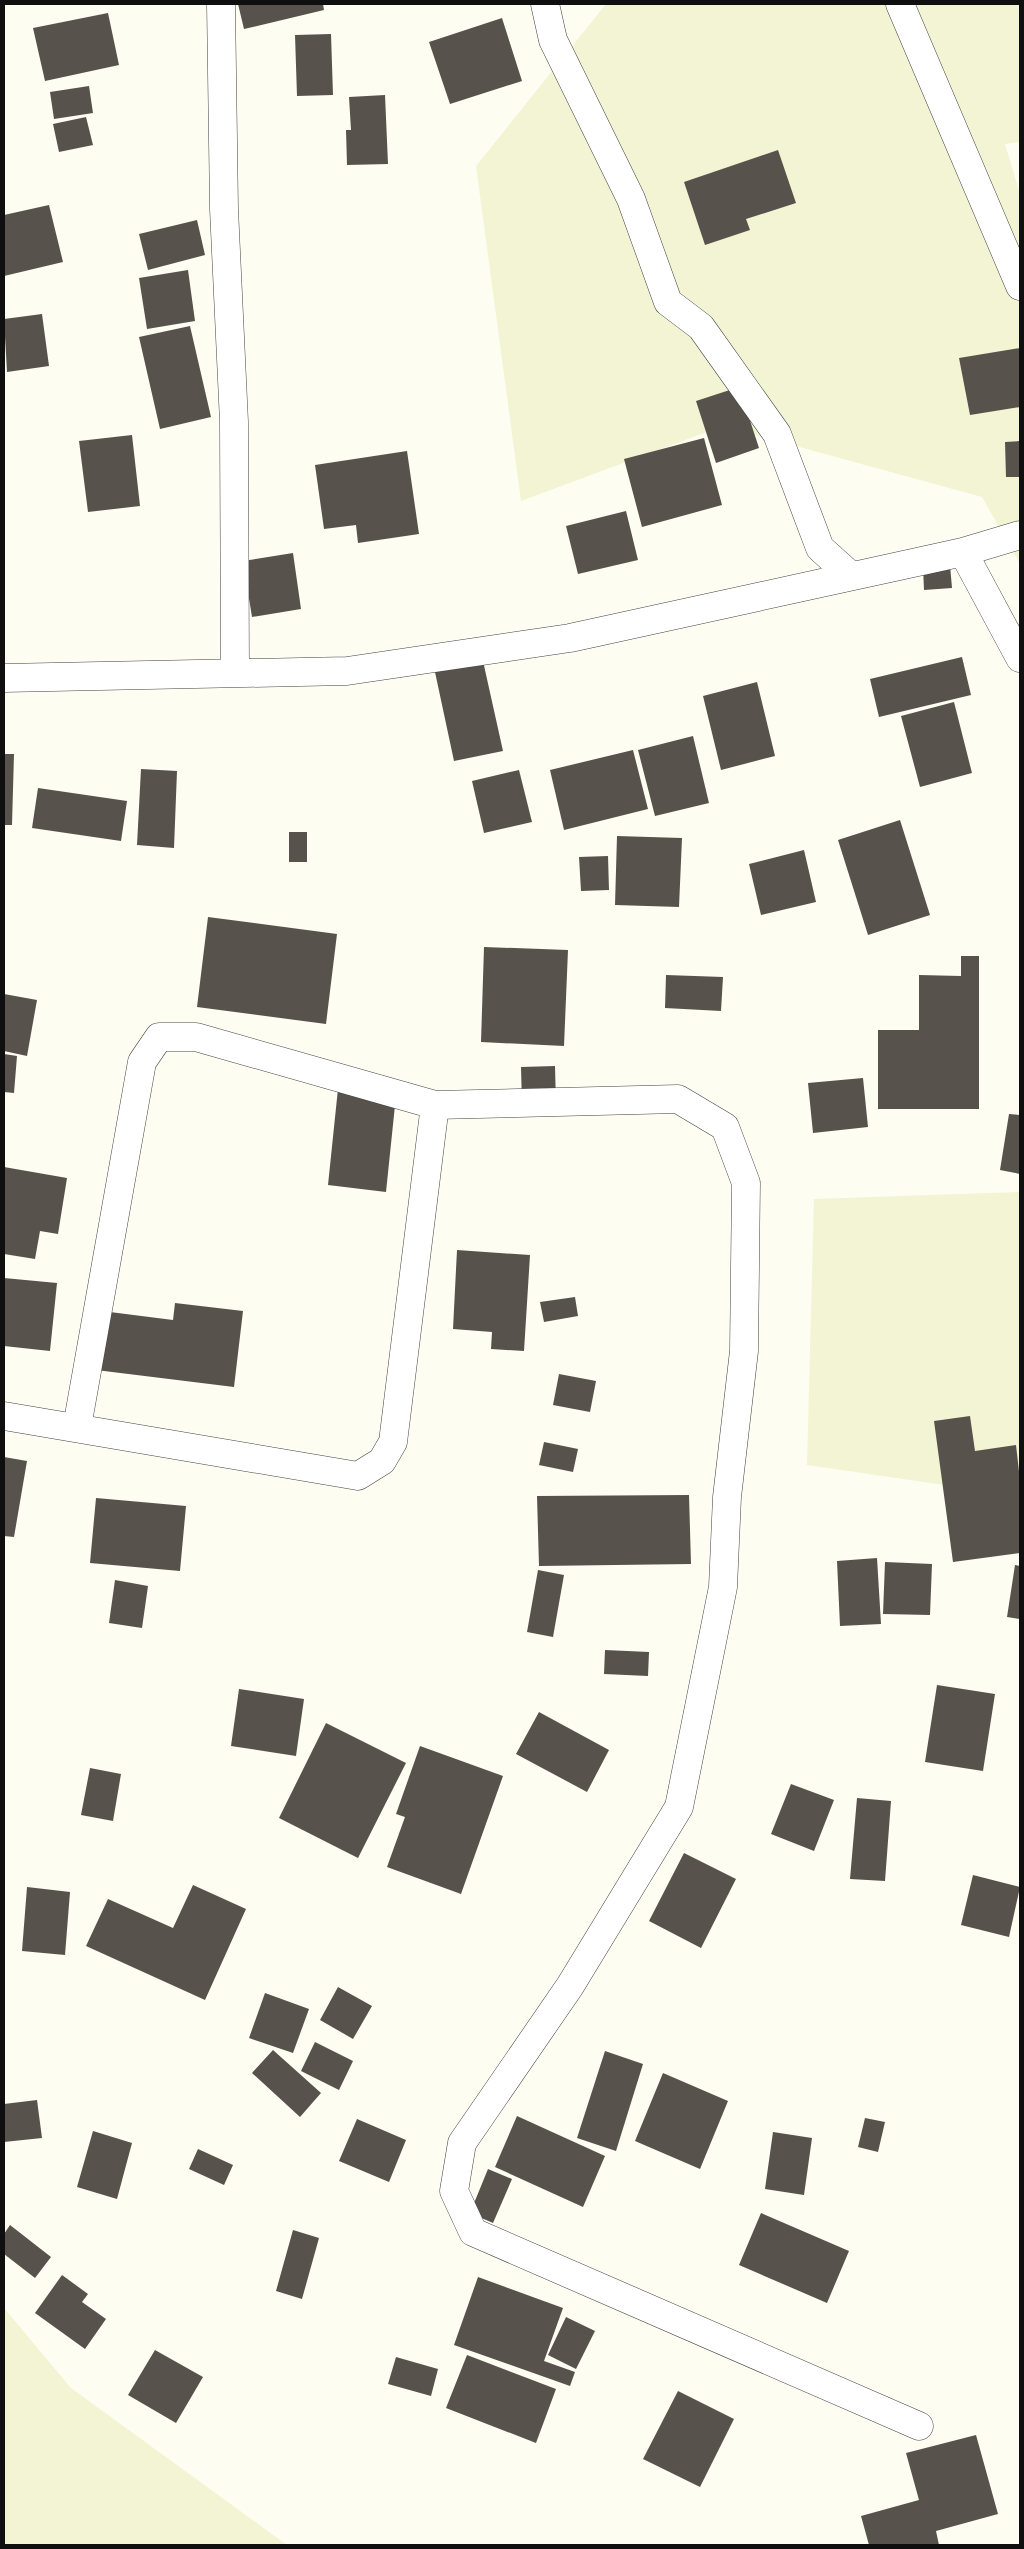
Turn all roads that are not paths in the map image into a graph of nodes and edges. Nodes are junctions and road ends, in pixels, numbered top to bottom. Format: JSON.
{"nodes":[{"id":1,"x":221,"y":4,"type":"edge"},
{"id":2,"x":545,"y":4,"type":"edge"},
{"id":3,"x":900,"y":4,"type":"edge"},
{"id":4,"x":1020,"y":286,"type":"edge"},
{"id":5,"x":1020,"y":535,"type":"edge"},
{"id":6,"x":963,"y":552,"type":"junction"},
{"id":7,"x":850,"y":575,"type":"junction"},
{"id":8,"x":1020,"y":658,"type":"edge"},
{"id":9,"x":235,"y":673,"type":"junction"},
{"id":10,"x":4,"y":678,"type":"edge"},
{"id":11,"x":435,"y":1104,"type":"junction"},
{"id":12,"x":4,"y":1416,"type":"edge"},
{"id":13,"x":77,"y":1427,"type":"junction"},
{"id":14,"x":919,"y":2426,"type":"dead end"}],
"edges":[{"from":1,"to":9,"type":"street"},
{"from":2,"to":7,"type":"street"},
{"from":3,"to":4,"type":"street"},
{"from":5,"to":6,"type":"street"},
{"from":6,"to":7,"type":"street"},
{"from":6,"to":8,"type":"street"},
{"from":7,"to":9,"type":"street"},
{"from":9,"to":10,"type":"street"},
{"from":11,"to":13,"type":"street"},
{"from":11,"to":13,"type":"street"},
{"from":11,"to":14,"type":"street"},
{"from":12,"to":13,"type":"street"}]}
